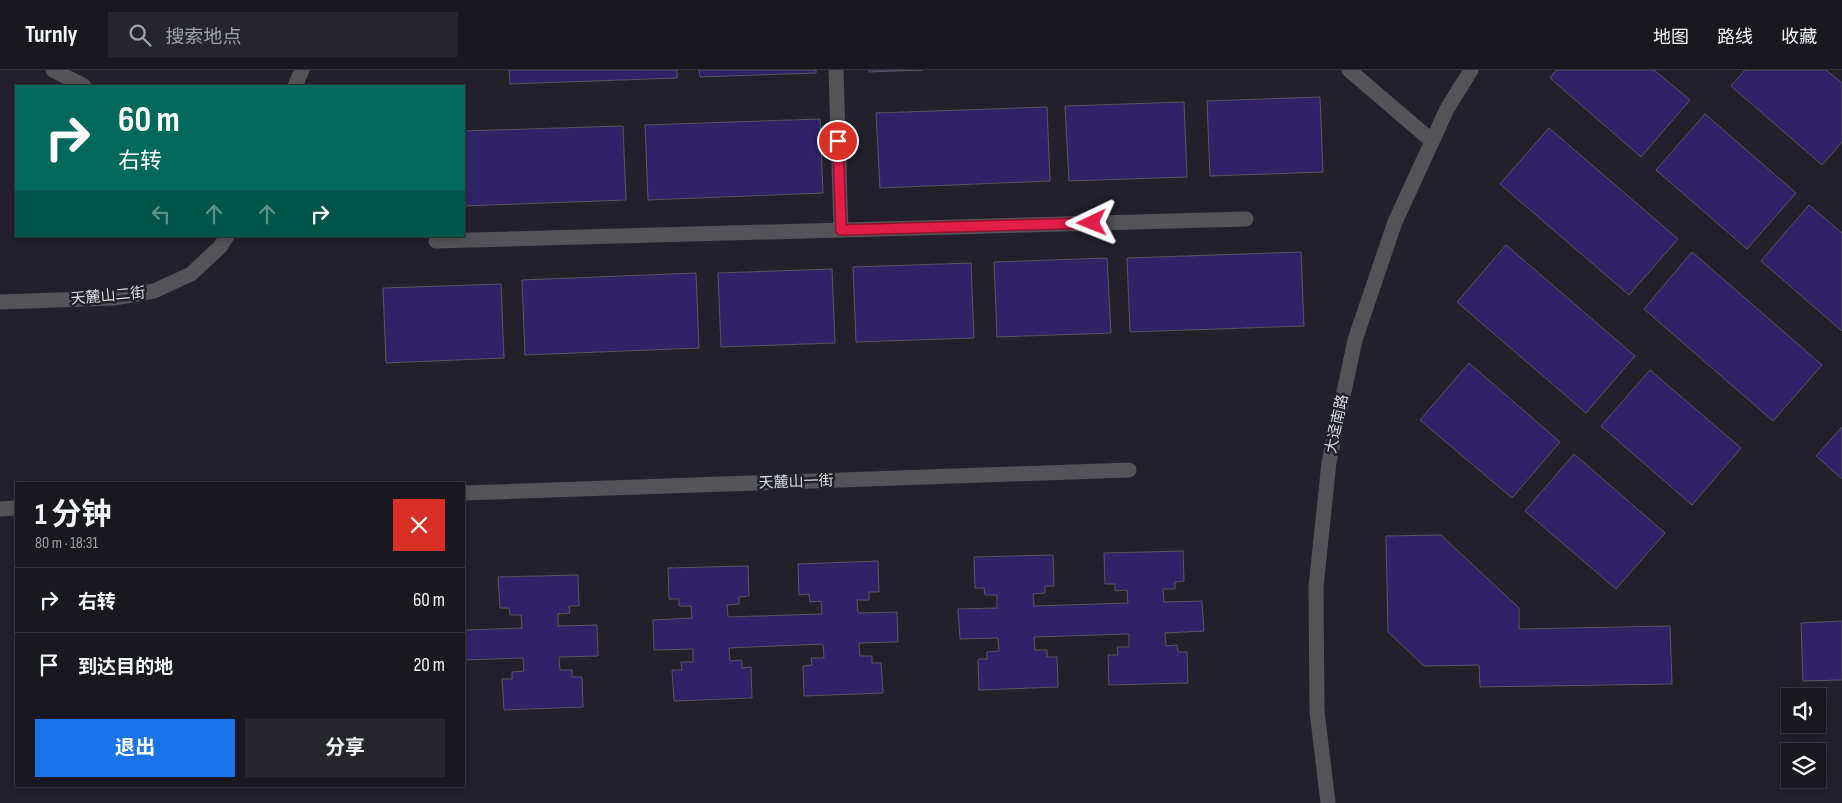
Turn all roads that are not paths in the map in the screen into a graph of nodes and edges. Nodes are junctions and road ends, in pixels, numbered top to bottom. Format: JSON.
{"nodes":[{"id":1,"x":53,"y":70,"type":"edge"},
{"id":2,"x":302,"y":70,"type":"edge"},
{"id":3,"x":836,"y":70,"type":"edge"},
{"id":4,"x":1349,"y":70,"type":"edge"},
{"id":5,"x":1471,"y":70,"type":"edge"},
{"id":6,"x":82,"y":85,"type":"edge"},
{"id":7,"x":295,"y":85,"type":"edge"},
{"id":8,"x":1432,"y":141,"type":"junction"},
{"id":9,"x":1246,"y":219,"type":"dead end"},
{"id":10,"x":841,"y":230,"type":"junction"},
{"id":11,"x":226,"y":237,"type":"edge"},
{"id":12,"x":436,"y":241,"type":"dead end"},
{"id":13,"x":0,"y":302,"type":"edge"},
{"id":14,"x":1129,"y":470,"type":"dead end"},
{"id":15,"x":465,"y":493,"type":"edge"},
{"id":16,"x":15,"y":508,"type":"edge"},
{"id":17,"x":0,"y":509,"type":"edge"},
{"id":18,"x":1328,"y":803,"type":"edge"}],
"edges":[{"from":1,"to":6,"type":"street"},
{"from":2,"to":7,"type":"street"},
{"from":3,"to":10,"type":"street"},
{"from":4,"to":8,"type":"street"},
{"from":5,"to":8,"type":"street","name":"大迳南路"},
{"from":8,"to":18,"type":"street","name":"大迳南路"},
{"from":9,"to":10,"type":"street"},
{"from":10,"to":12,"type":"street"},
{"from":11,"to":13,"type":"street","name":"天麓山二街"},
{"from":14,"to":15,"type":"street","name":"天麓山一街"},
{"from":16,"to":17,"type":"street"}]}
